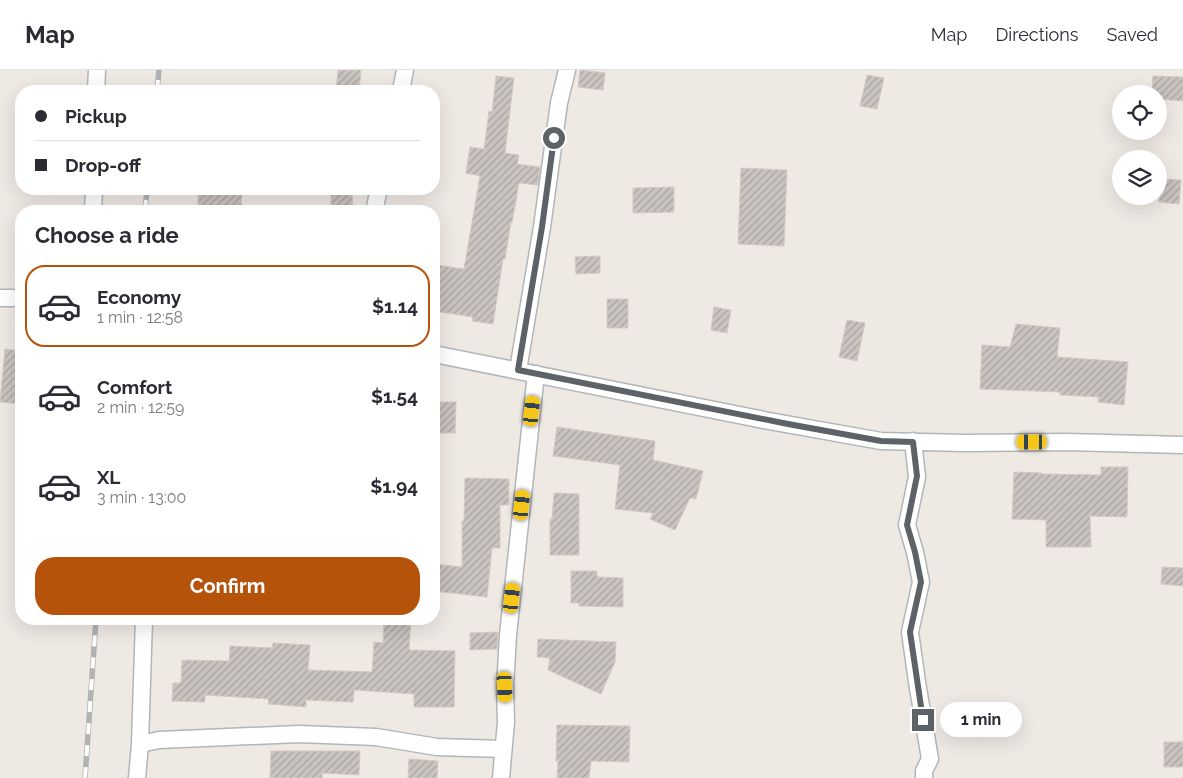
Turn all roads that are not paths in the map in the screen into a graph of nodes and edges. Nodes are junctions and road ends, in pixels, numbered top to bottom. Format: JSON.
{"nodes":[{"id":1,"x":96,"y":70,"type":"edge"},
{"id":2,"x":405,"y":70,"type":"edge"},
{"id":3,"x":567,"y":70,"type":"edge"},
{"id":4,"x":96,"y":85,"type":"edge"},
{"id":5,"x":402,"y":85,"type":"edge"},
{"id":6,"x":0,"y":298,"type":"edge"},
{"id":7,"x":15,"y":298,"type":"edge"},
{"id":8,"x":440,"y":355,"type":"edge"},
{"id":9,"x":518,"y":370,"type":"junction"},
{"id":10,"x":536,"y":374,"type":"junction"},
{"id":11,"x":913,"y":442,"type":"junction"},
{"id":12,"x":1183,"y":445,"type":"edge"},
{"id":13,"x":144,"y":625,"type":"edge"},
{"id":14,"x":140,"y":744,"type":"junction"},
{"id":15,"x":503,"y":749,"type":"junction"},
{"id":16,"x":137,"y":778,"type":"edge"},
{"id":17,"x":501,"y":778,"type":"edge"},
{"id":18,"x":924,"y":778,"type":"edge"}],
"edges":[{"from":1,"to":4,"type":"street"},
{"from":2,"to":5,"type":"street"},
{"from":3,"to":9,"type":"street"},
{"from":6,"to":7,"type":"street"},
{"from":8,"to":9,"type":"street"},
{"from":9,"to":10,"type":"street"},
{"from":10,"to":11,"type":"street"},
{"from":10,"to":15,"type":"street"},
{"from":11,"to":12,"type":"street"},
{"from":11,"to":18,"type":"street"},
{"from":13,"to":14,"type":"street"},
{"from":14,"to":15,"type":"street"},
{"from":14,"to":16,"type":"street"},
{"from":15,"to":17,"type":"street"}]}
